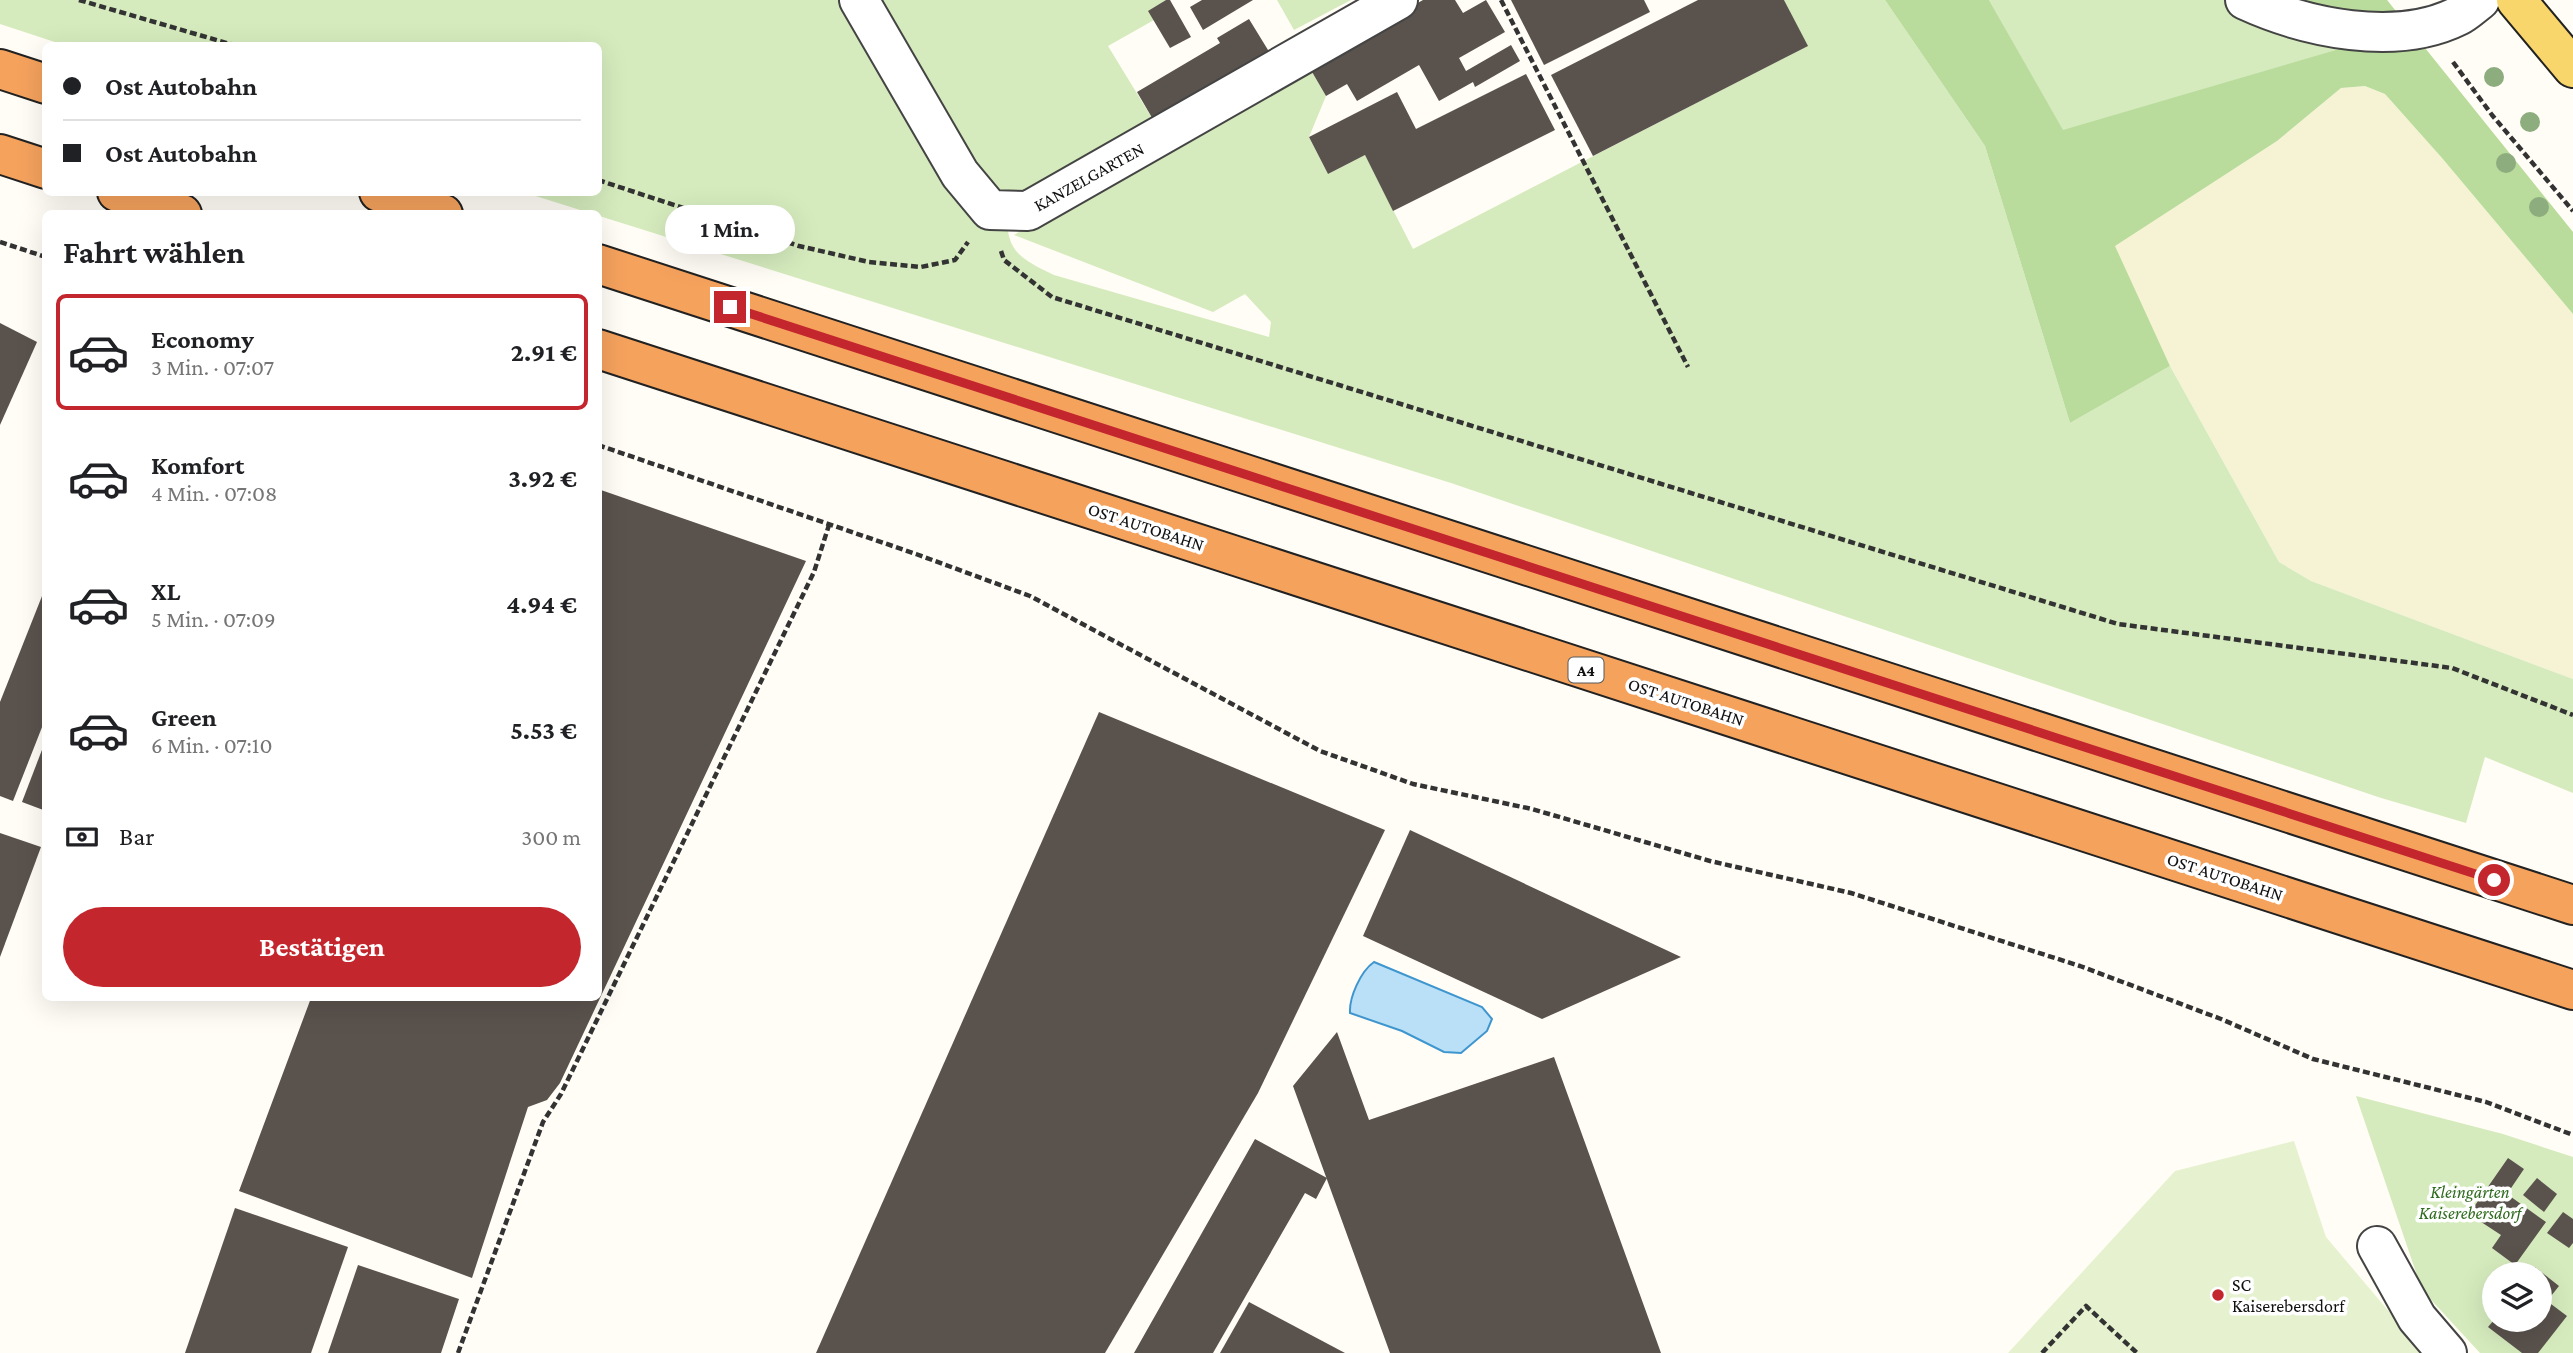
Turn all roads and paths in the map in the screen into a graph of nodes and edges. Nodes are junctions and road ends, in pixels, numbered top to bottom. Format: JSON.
{"nodes":[{"id":1,"x":79,"y":0,"type":"edge"},
{"id":2,"x":859,"y":0,"type":"edge"},
{"id":3,"x":1398,"y":0,"type":"edge"},
{"id":4,"x":1501,"y":0,"type":"edge"},
{"id":5,"x":2245,"y":0,"type":"edge"},
{"id":6,"x":2480,"y":0,"type":"edge"},
{"id":7,"x":2516,"y":0,"type":"edge"},
{"id":8,"x":2427,"y":27,"type":"junction"},
{"id":9,"x":223,"y":42,"type":"edge"},
{"id":10,"x":2573,"y":68,"type":"edge"},
{"id":11,"x":0,"y":69,"type":"edge"},
{"id":12,"x":42,"y":83,"type":"edge"},
{"id":13,"x":0,"y":155,"type":"edge"},
{"id":14,"x":42,"y":168,"type":"edge"},
{"id":15,"x":602,"y":181,"type":"edge"},
{"id":16,"x":129,"y":196,"type":"edge"},
{"id":17,"x":391,"y":196,"type":"edge"},
{"id":18,"x":170,"y":210,"type":"edge"},
{"id":19,"x":431,"y":210,"type":"edge"},
{"id":20,"x":990,"y":210,"type":"junction"},
{"id":21,"x":2573,"y":211,"type":"edge"},
{"id":22,"x":0,"y":242,"type":"edge"},
{"id":23,"x":42,"y":256,"type":"edge"},
{"id":24,"x":602,"y":265,"type":"edge"},
{"id":25,"x":602,"y":350,"type":"edge"},
{"id":26,"x":1688,"y":367,"type":"dead end"},
{"id":27,"x":602,"y":446,"type":"edge"},
{"id":28,"x":829,"y":525,"type":"junction"},
{"id":29,"x":2573,"y":715,"type":"edge"},
{"id":30,"x":2573,"y":905,"type":"edge"},
{"id":31,"x":2573,"y":990,"type":"edge"},
{"id":32,"x":2573,"y":1135,"type":"edge"},
{"id":33,"x":2377,"y":1246,"type":"dead end"},
{"id":34,"x":458,"y":1353,"type":"edge"},
{"id":35,"x":2042,"y":1353,"type":"edge"},
{"id":36,"x":2137,"y":1353,"type":"edge"},
{"id":37,"x":2447,"y":1353,"type":"edge"}],
"edges":[{"from":1,"to":9,"type":"path"},
{"from":2,"to":20,"type":"street"},
{"from":3,"to":20,"type":"street","name":"KANZELGARTEN"},
{"from":4,"to":26,"type":"path"},
{"from":5,"to":8,"type":"street"},
{"from":6,"to":8,"type":"street"},
{"from":7,"to":10,"type":"main road"},
{"from":8,"to":21,"type":"path"},
{"from":11,"to":12,"type":"highway"},
{"from":13,"to":14,"type":"highway"},
{"from":15,"to":20,"type":"path"},
{"from":16,"to":18,"type":"highway"},
{"from":17,"to":19,"type":"highway"},
{"from":20,"to":29,"type":"path"},
{"from":22,"to":23,"type":"path"},
{"from":24,"to":30,"type":"highway"},
{"from":25,"to":31,"type":"highway","name":"OST AUTOBAHN","number":"A4"},
{"from":27,"to":28,"type":"path"},
{"from":28,"to":32,"type":"path"},
{"from":28,"to":34,"type":"path"},
{"from":33,"to":37,"type":"street"},
{"from":35,"to":36,"type":"path"}]}
